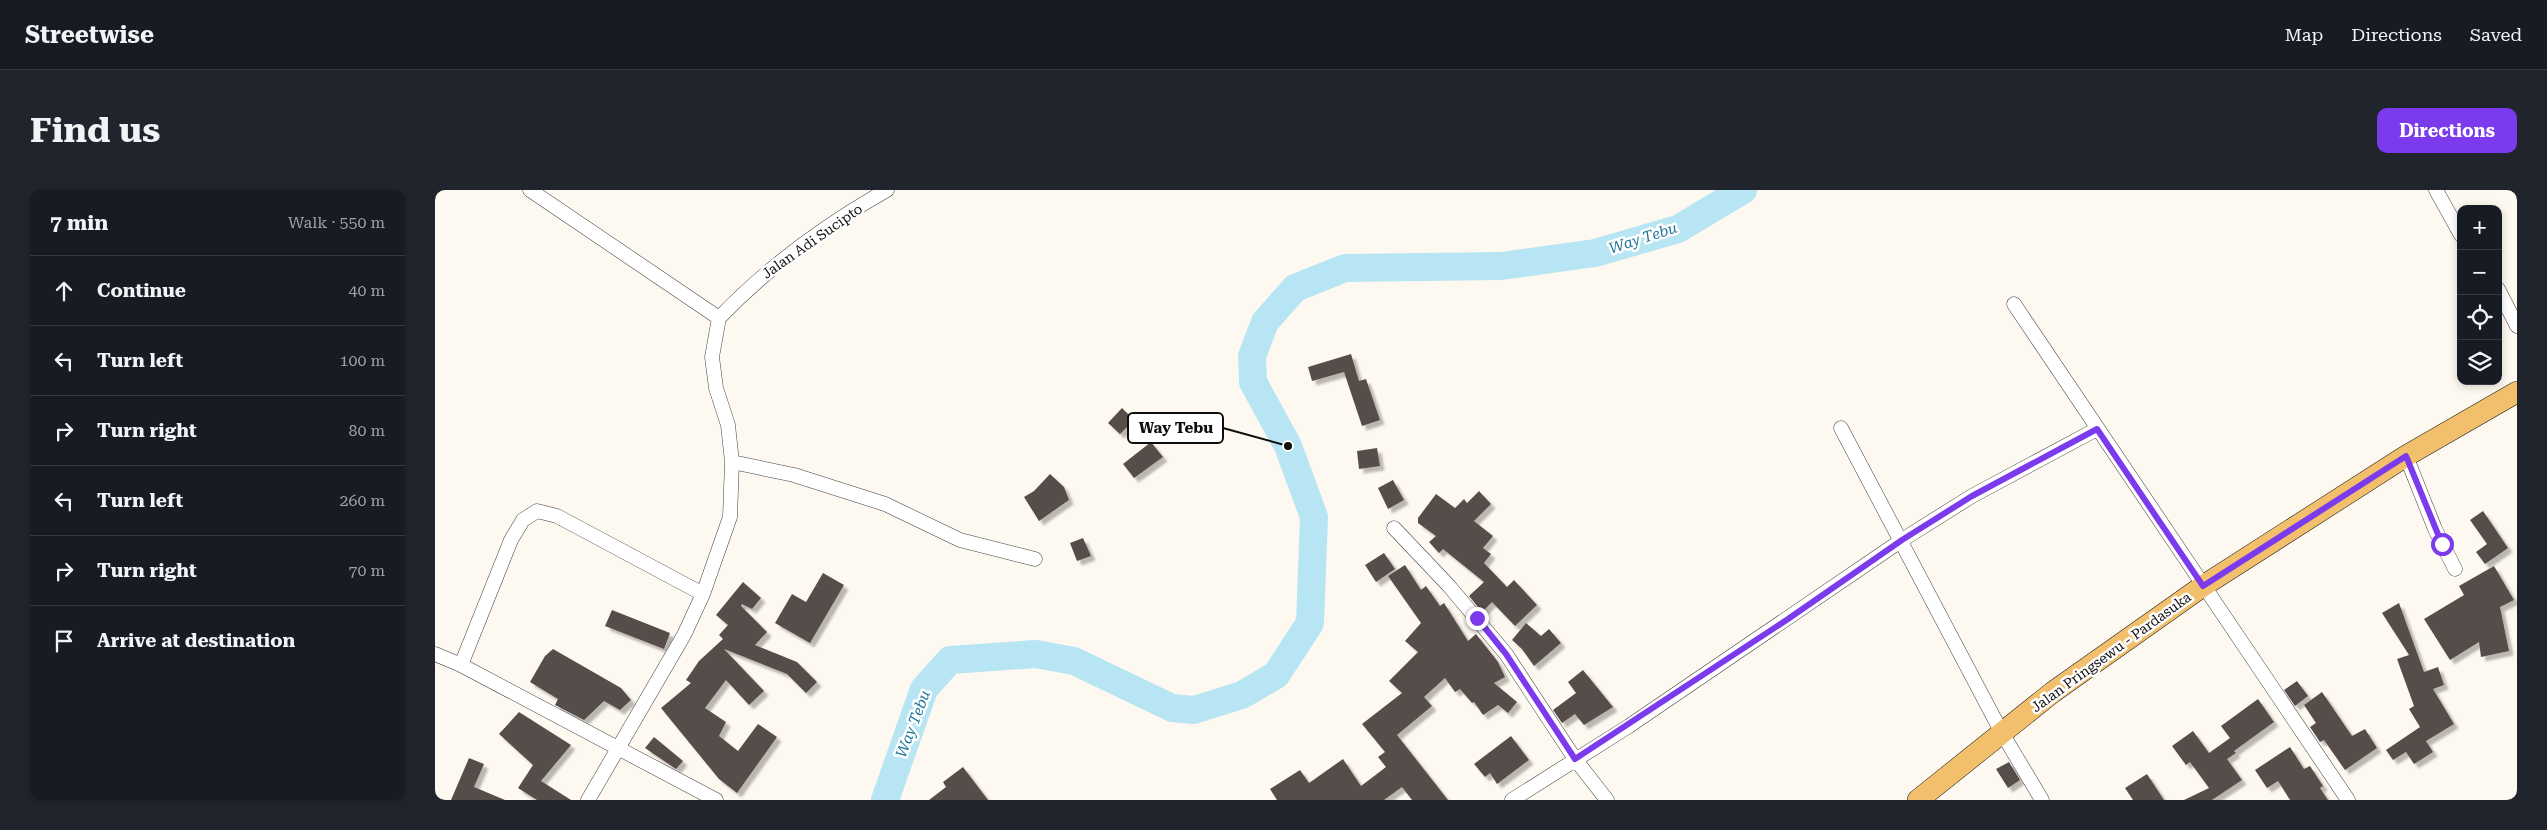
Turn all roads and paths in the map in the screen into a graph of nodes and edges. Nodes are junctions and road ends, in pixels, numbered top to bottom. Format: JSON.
{"nodes":[{"id":1,"x":530,"y":190,"type":"edge"},
{"id":2,"x":887,"y":190,"type":"edge"},
{"id":3,"x":2436,"y":190,"type":"edge"},
{"id":4,"x":2457,"y":228,"type":"edge"},
{"id":5,"x":2501,"y":295,"type":"edge"},
{"id":6,"x":2014,"y":304,"type":"dead end"},
{"id":7,"x":719,"y":318,"type":"junction"},
{"id":8,"x":2517,"y":326,"type":"edge"},
{"id":9,"x":2517,"y":392,"type":"edge"},
{"id":10,"x":1841,"y":428,"type":"dead end"},
{"id":11,"x":2097,"y":429,"type":"junction"},
{"id":12,"x":2406,"y":456,"type":"junction"},
{"id":13,"x":732,"y":462,"type":"junction"},
{"id":14,"x":1394,"y":528,"type":"dead end"},
{"id":15,"x":1902,"y":540,"type":"junction"},
{"id":16,"x":1035,"y":559,"type":"dead end"},
{"id":17,"x":2455,"y":569,"type":"dead end"},
{"id":18,"x":2203,"y":586,"type":"junction"},
{"id":19,"x":703,"y":594,"type":"junction"},
{"id":20,"x":435,"y":654,"type":"edge"},
{"id":21,"x":461,"y":665,"type":"junction"},
{"id":22,"x":2002,"y":733,"type":"junction"},
{"id":23,"x":620,"y":749,"type":"junction"},
{"id":24,"x":1575,"y":759,"type":"junction"},
{"id":25,"x":589,"y":800,"type":"edge"},
{"id":26,"x":716,"y":800,"type":"edge"},
{"id":27,"x":1512,"y":800,"type":"edge"},
{"id":28,"x":1607,"y":800,"type":"edge"},
{"id":29,"x":1918,"y":800,"type":"edge"},
{"id":30,"x":2042,"y":800,"type":"edge"},
{"id":31,"x":2348,"y":800,"type":"edge"}],
"edges":[{"from":1,"to":7,"type":"street"},
{"from":2,"to":7,"type":"street","name":"Jalan Adi Sucipto"},
{"from":3,"to":4,"type":"street"},
{"from":5,"to":8,"type":"street"},
{"from":6,"to":11,"type":"street"},
{"from":7,"to":13,"type":"street"},
{"from":9,"to":12,"type":"main road","name":"Jalan Pringsewu - Pardasuka"},
{"from":10,"to":15,"type":"street"},
{"from":11,"to":15,"type":"street"},
{"from":11,"to":18,"type":"street"},
{"from":12,"to":17,"type":"street"},
{"from":12,"to":18,"type":"main road","name":"Jalan Pringsewu - Pardasuka"},
{"from":13,"to":16,"type":"street"},
{"from":13,"to":19,"type":"street"},
{"from":14,"to":24,"type":"street"},
{"from":15,"to":22,"type":"street"},
{"from":15,"to":24,"type":"street"},
{"from":18,"to":22,"type":"main road","name":"Jalan Pringsewu - Pardasuka"},
{"from":18,"to":31,"type":"street"},
{"from":19,"to":21,"type":"street"},
{"from":19,"to":23,"type":"street"},
{"from":20,"to":21,"type":"street"},
{"from":21,"to":23,"type":"street"},
{"from":22,"to":29,"type":"main road","name":"Jalan Pringsewu - Pardasuka"},
{"from":22,"to":30,"type":"street"},
{"from":23,"to":25,"type":"street"},
{"from":23,"to":26,"type":"street"},
{"from":24,"to":27,"type":"street"},
{"from":24,"to":28,"type":"street"}]}
